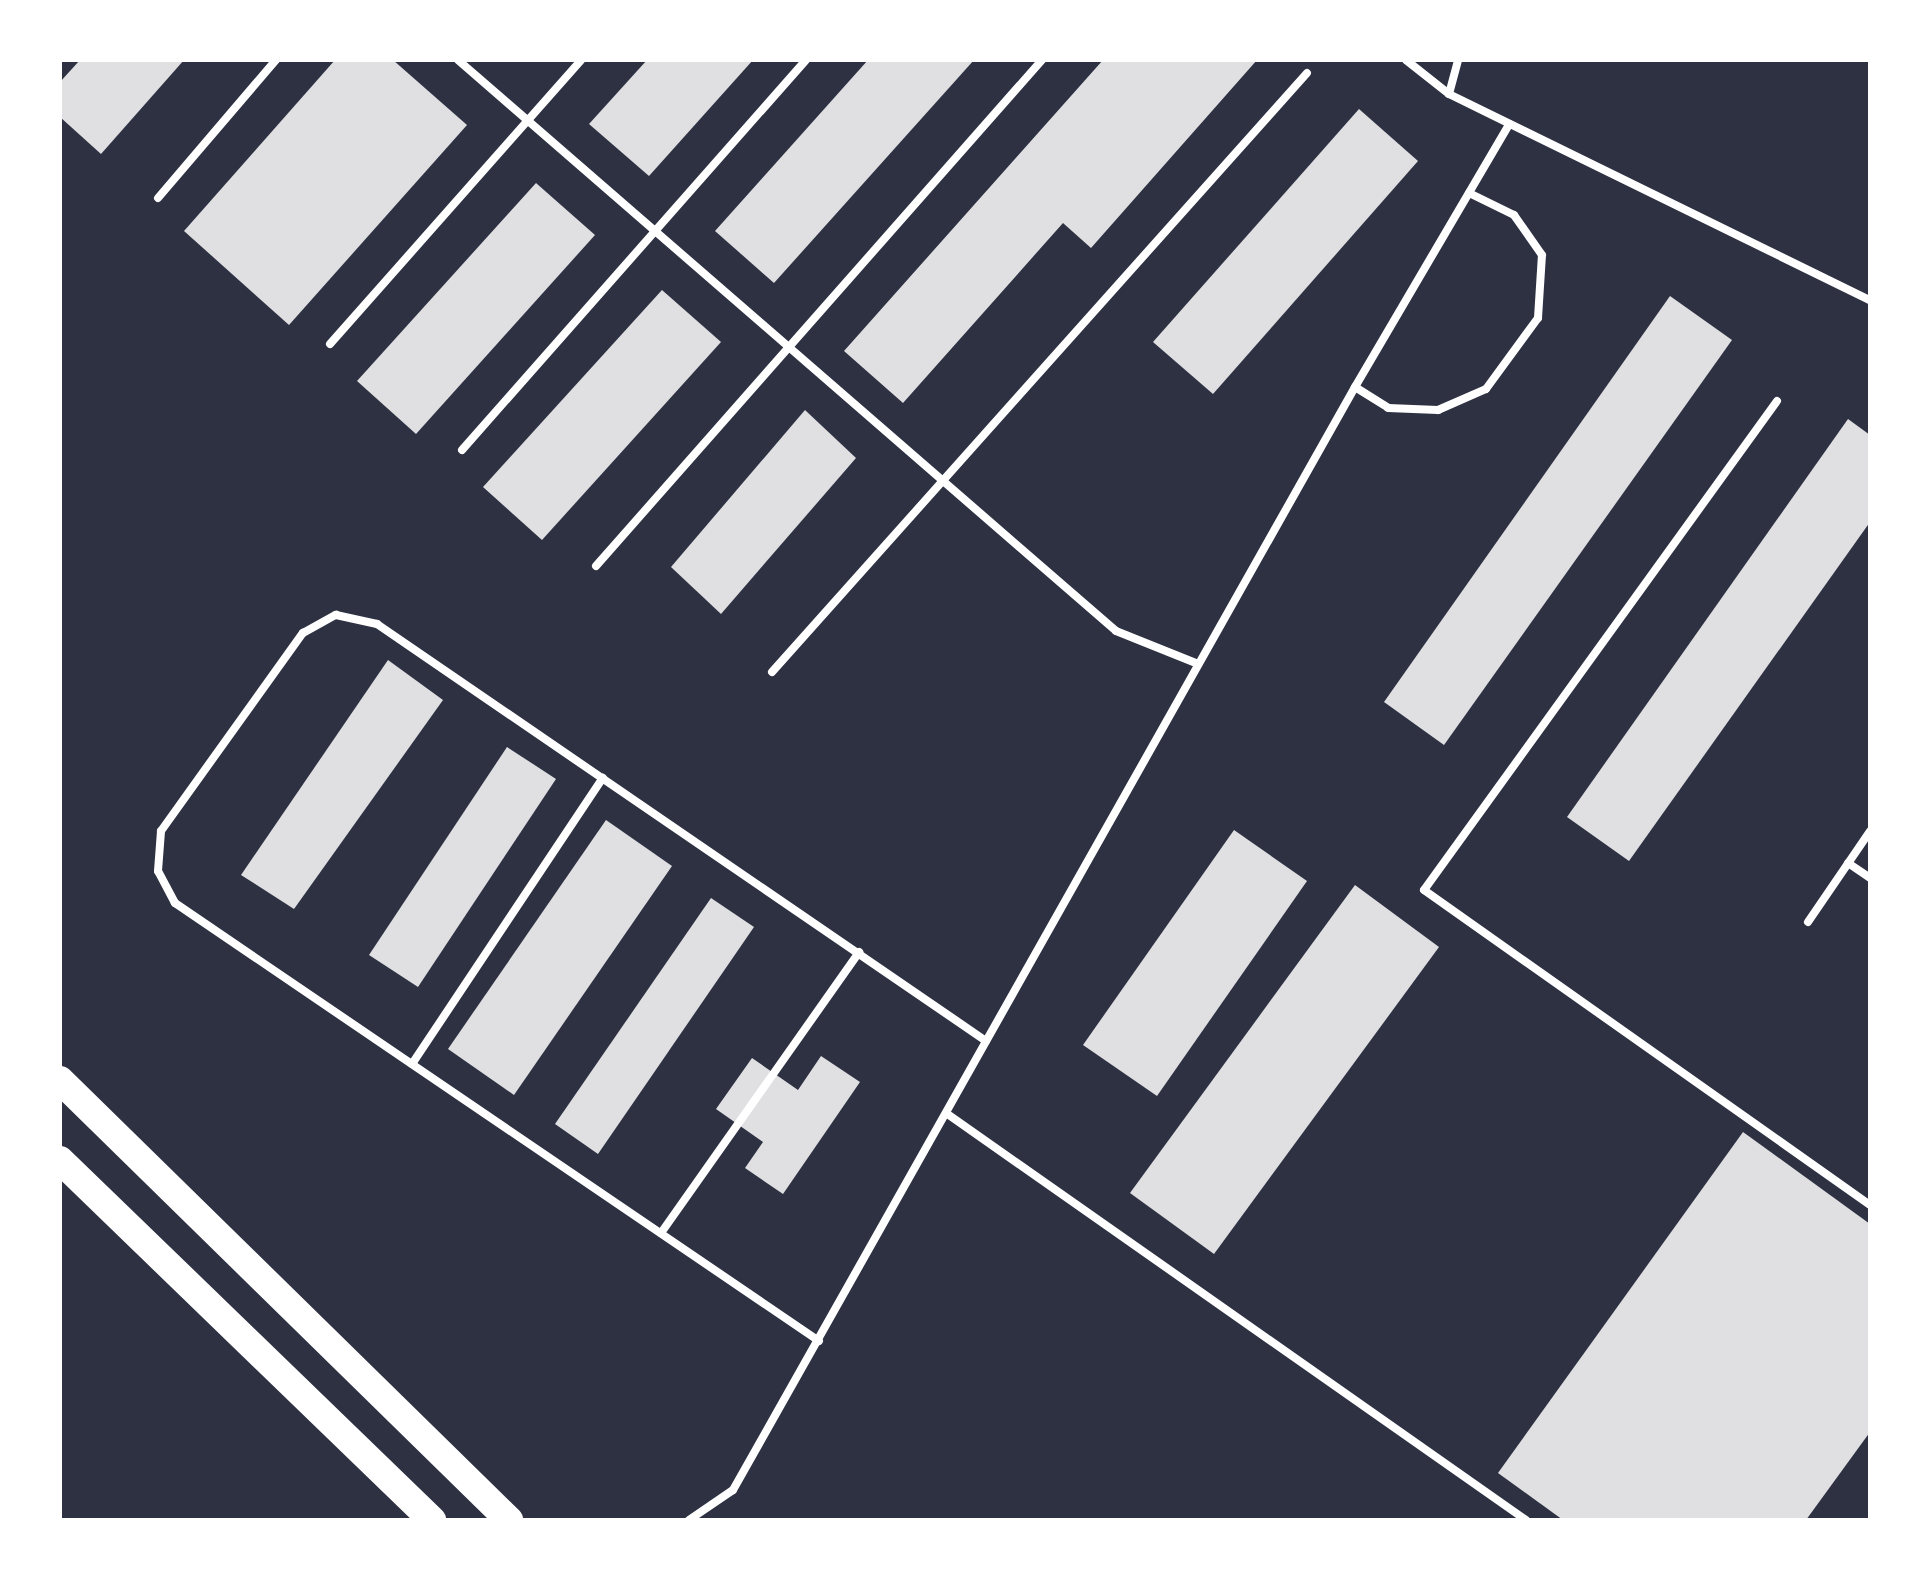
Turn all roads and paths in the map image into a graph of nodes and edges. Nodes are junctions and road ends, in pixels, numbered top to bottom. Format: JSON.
{"nodes":[{"id":1,"x":276,"y":60,"type":"edge"},
{"id":2,"x":458,"y":60,"type":"edge"},
{"id":3,"x":581,"y":60,"type":"edge"},
{"id":4,"x":806,"y":60,"type":"edge"},
{"id":5,"x":1042,"y":60,"type":"edge"},
{"id":6,"x":1406,"y":60,"type":"edge"},
{"id":7,"x":1458,"y":60,"type":"edge"},
{"id":8,"x":1308,"y":73,"type":"dead end"},
{"id":9,"x":1449,"y":94,"type":"junction"},
{"id":10,"x":528,"y":120,"type":"junction"},
{"id":11,"x":1510,"y":124,"type":"junction"},
{"id":12,"x":1469,"y":193,"type":"junction"},
{"id":13,"x":158,"y":198,"type":"dead end"},
{"id":14,"x":655,"y":231,"type":"junction"},
{"id":15,"x":1870,"y":300,"type":"edge"},
{"id":16,"x":330,"y":344,"type":"dead end"},
{"id":17,"x":789,"y":348,"type":"junction"},
{"id":18,"x":1355,"y":387,"type":"junction"},
{"id":19,"x":1777,"y":401,"type":"dead end"},
{"id":20,"x":462,"y":450,"type":"dead end"},
{"id":21,"x":943,"y":481,"type":"junction"},
{"id":22,"x":596,"y":566,"type":"dead end"},
{"id":23,"x":1198,"y":664,"type":"junction"},
{"id":24,"x":772,"y":672,"type":"dead end"},
{"id":25,"x":603,"y":778,"type":"junction"},
{"id":26,"x":1870,"y":831,"type":"edge"},
{"id":27,"x":1848,"y":864,"type":"junction"},
{"id":28,"x":1870,"y":878,"type":"edge"},
{"id":29,"x":1808,"y":922,"type":"dead end"},
{"id":30,"x":859,"y":952,"type":"junction"},
{"id":31,"x":986,"y":1041,"type":"junction"},
{"id":32,"x":412,"y":1064,"type":"junction"},
{"id":33,"x":60,"y":1080,"type":"edge"},
{"id":34,"x":946,"y":1113,"type":"junction"},
{"id":35,"x":60,"y":1160,"type":"edge"},
{"id":36,"x":1870,"y":1204,"type":"edge"},
{"id":37,"x":661,"y":1233,"type":"junction"},
{"id":38,"x":819,"y":1341,"type":"junction"},
{"id":39,"x":432,"y":1520,"type":"edge"},
{"id":40,"x":509,"y":1520,"type":"edge"},
{"id":41,"x":689,"y":1520,"type":"edge"},
{"id":42,"x":1526,"y":1520,"type":"edge"}],
"edges":[{"from":1,"to":13,"type":"lane"},
{"from":2,"to":10,"type":"lane"},
{"from":3,"to":10,"type":"lane"},
{"from":4,"to":14,"type":"lane"},
{"from":5,"to":17,"type":"lane"},
{"from":6,"to":9,"type":"lane"},
{"from":7,"to":9,"type":"lane"},
{"from":8,"to":21,"type":"lane"},
{"from":9,"to":11,"type":"lane"},
{"from":10,"to":14,"type":"lane"},
{"from":10,"to":16,"type":"lane"},
{"from":11,"to":12,"type":"lane"},
{"from":11,"to":15,"type":"lane"},
{"from":12,"to":18,"type":"lane"},
{"from":12,"to":18,"type":"lane"},
{"from":14,"to":17,"type":"lane"},
{"from":14,"to":20,"type":"lane"},
{"from":17,"to":21,"type":"lane"},
{"from":17,"to":22,"type":"lane"},
{"from":18,"to":23,"type":"lane"},
{"from":19,"to":36,"type":"lane"},
{"from":21,"to":23,"type":"lane"},
{"from":21,"to":24,"type":"lane"},
{"from":23,"to":31,"type":"lane"},
{"from":25,"to":30,"type":"lane"},
{"from":25,"to":32,"type":"lane"},
{"from":25,"to":32,"type":"lane"},
{"from":26,"to":27,"type":"lane"},
{"from":27,"to":28,"type":"lane"},
{"from":27,"to":29,"type":"lane"},
{"from":30,"to":31,"type":"lane"},
{"from":30,"to":37,"type":"lane"},
{"from":31,"to":34,"type":"lane"},
{"from":32,"to":37,"type":"lane"},
{"from":33,"to":40,"type":"highway"},
{"from":34,"to":38,"type":"lane"},
{"from":34,"to":42,"type":"lane"},
{"from":35,"to":39,"type":"highway"},
{"from":37,"to":38,"type":"lane"},
{"from":38,"to":41,"type":"lane"}]}
